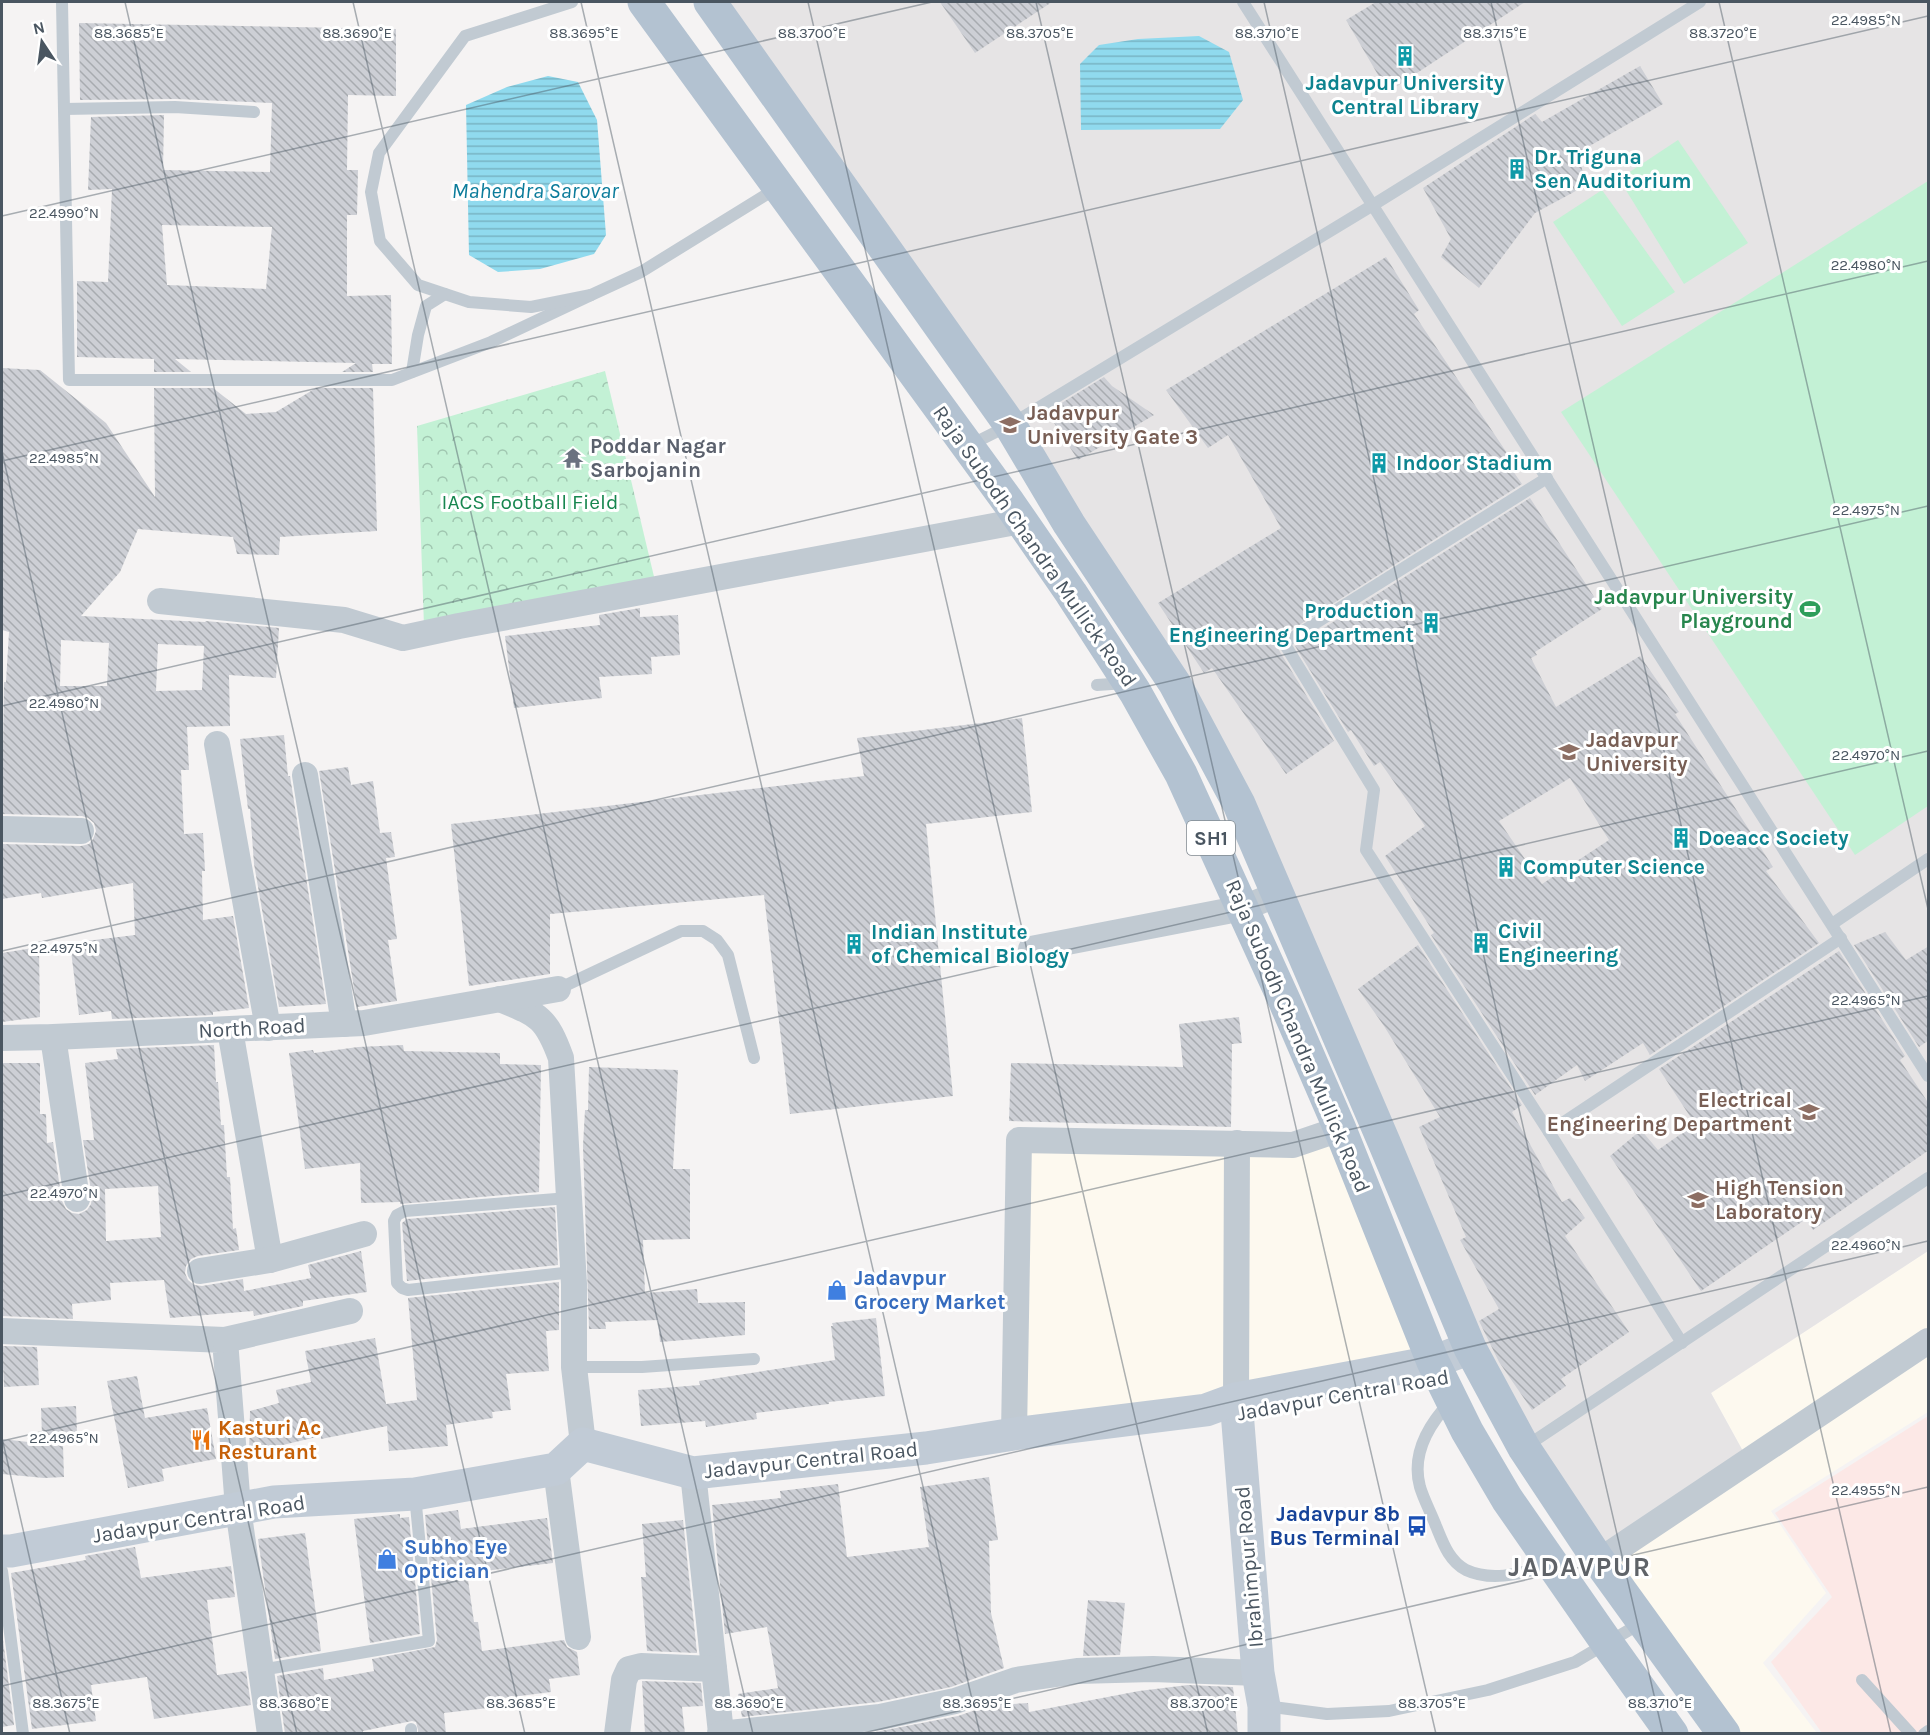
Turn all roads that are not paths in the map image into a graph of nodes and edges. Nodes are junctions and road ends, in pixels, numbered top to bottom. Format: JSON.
{"nodes":[{"id":1,"x":62,"y":2,"type":"edge"},
{"id":2,"x":572,"y":2,"type":"edge"},
{"id":3,"x":644,"y":2,"type":"edge"},
{"id":4,"x":710,"y":2,"type":"edge"},
{"id":5,"x":1243,"y":2,"type":"edge"},
{"id":6,"x":1700,"y":2,"type":"edge"},
{"id":7,"x":64,"y":109,"type":"junction"},
{"id":8,"x":254,"y":112,"type":"dead end"},
{"id":9,"x":779,"y":186,"type":"junction"},
{"id":10,"x":1373,"y":205,"type":"junction"},
{"id":11,"x":445,"y":294,"type":"junction"},
{"id":12,"x":591,"y":295,"type":"junction"},
{"id":13,"x":412,"y":372,"type":"junction"},
{"id":14,"x":1010,"y":425,"type":"junction"},
{"id":15,"x":968,"y":446,"type":"junction"},
{"id":16,"x":1547,"y":478,"type":"junction"},
{"id":17,"x":1021,"y":521,"type":"junction"},
{"id":18,"x":160,"y":601,"type":"dead end"},
{"id":19,"x":1129,"y":683,"type":"junction"},
{"id":20,"x":1097,"y":685,"type":"dead end"},
{"id":21,"x":216,"y":744,"type":"dead end"},
{"id":22,"x":305,"y":775,"type":"dead end"},
{"id":23,"x":2,"y":829,"type":"edge"},
{"id":24,"x":81,"y":831,"type":"dead end"},
{"id":25,"x":1929,"y":859,"type":"edge"},
{"id":26,"x":1278,"y":894,"type":"junction"},
{"id":27,"x":1243,"y":908,"type":"junction"},
{"id":28,"x":1832,"y":924,"type":"junction"},
{"id":29,"x":1841,"y":938,"type":"junction"},
{"id":30,"x":1030,"y":949,"type":"dead end"},
{"id":31,"x":558,"y":989,"type":"joint"},
{"id":32,"x":500,"y":999,"type":"junction"},
{"id":33,"x":344,"y":1024,"type":"junction"},
{"id":34,"x":268,"y":1028,"type":"junction"},
{"id":35,"x":230,"y":1030,"type":"junction"},
{"id":36,"x":53,"y":1037,"type":"junction"},
{"id":37,"x":2,"y":1038,"type":"edge"},
{"id":38,"x":754,"y":1058,"type":"dead end"},
{"id":39,"x":1929,"y":1076,"type":"edge"},
{"id":40,"x":1340,"y":1129,"type":"junction"},
{"id":41,"x":1549,"y":1132,"type":"junction"},
{"id":42,"x":1237,"y":1143,"type":"junction"},
{"id":43,"x":1929,"y":1178,"type":"edge"},
{"id":44,"x":77,"y":1198,"type":"dead end"},
{"id":45,"x":569,"y":1198,"type":"junction"},
{"id":46,"x":364,"y":1234,"type":"dead end"},
{"id":47,"x":270,"y":1260,"type":"junction"},
{"id":48,"x":200,"y":1272,"type":"dead end"},
{"id":49,"x":573,"y":1272,"type":"junction"},
{"id":50,"x":350,"y":1311,"type":"dead end"},
{"id":51,"x":2,"y":1331,"type":"edge"},
{"id":52,"x":225,"y":1340,"type":"junction"},
{"id":53,"x":1929,"y":1341,"type":"edge"},
{"id":54,"x":1682,"y":1343,"type":"junction"},
{"id":55,"x":1474,"y":1357,"type":"junction"},
{"id":56,"x":754,"y":1359,"type":"dead end"},
{"id":57,"x":574,"y":1367,"type":"junction"},
{"id":58,"x":1442,"y":1381,"type":"junction"},
{"id":59,"x":1237,"y":1409,"type":"junction"},
{"id":60,"x":1014,"y":1434,"type":"junction"},
{"id":61,"x":583,"y":1444,"type":"junction"},
{"id":62,"x":1524,"y":1448,"type":"junction"},
{"id":63,"x":556,"y":1469,"type":"junction"},
{"id":64,"x":693,"y":1473,"type":"junction"},
{"id":65,"x":415,"y":1494,"type":"junction"},
{"id":66,"x":238,"y":1508,"type":"junction"},
{"id":67,"x":2,"y":1551,"type":"edge"},
{"id":68,"x":1599,"y":1561,"type":"junction"},
{"id":69,"x":1552,"y":1565,"type":"junction"},
{"id":70,"x":2,"y":1571,"type":"edge"},
{"id":71,"x":1644,"y":1621,"type":"junction"},
{"id":72,"x":578,"y":1637,"type":"dead end"},
{"id":73,"x":1606,"y":1643,"type":"junction"},
{"id":74,"x":714,"y":1669,"type":"junction"},
{"id":75,"x":261,"y":1670,"type":"junction"},
{"id":76,"x":1258,"y":1673,"type":"junction"},
{"id":77,"x":1862,"y":1680,"type":"dead end"},
{"id":78,"x":1264,"y":1720,"type":"edge"},
{"id":79,"x":1929,"y":1731,"type":"edge"},
{"id":80,"x":721,"y":1733,"type":"edge"},
{"id":81,"x":23,"y":1734,"type":"edge"},
{"id":82,"x":270,"y":1734,"type":"edge"},
{"id":83,"x":617,"y":1734,"type":"edge"},
{"id":84,"x":1672,"y":1734,"type":"edge"},
{"id":85,"x":1724,"y":1734,"type":"edge"},
{"id":86,"x":1911,"y":1734,"type":"edge"},
{"id":87,"x":1924,"y":1734,"type":"edge"}],
"edges":[{"from":1,"to":7,"type":"lane"},
{"from":2,"to":11,"type":"lane"},
{"from":3,"to":9,"type":"main road","name":"Raja Subodh Chandra Mullick Road","number":"SH1"},
{"from":4,"to":14,"type":"main road","name":"Raja Subodh Chandra Mullick Road","number":"SH1"},
{"from":5,"to":10,"type":"lane"},
{"from":6,"to":10,"type":"lane"},
{"from":7,"to":8,"type":"lane"},
{"from":7,"to":13,"type":"lane"},
{"from":9,"to":12,"type":"lane"},
{"from":9,"to":15,"type":"main road","name":"Raja Subodh Chandra Mullick Road","number":"SH1"},
{"from":10,"to":14,"type":"lane"},
{"from":10,"to":16,"type":"lane"},
{"from":11,"to":12,"type":"lane"},
{"from":11,"to":13,"type":"lane"},
{"from":12,"to":13,"type":"lane"},
{"from":14,"to":15,"type":"lane"},
{"from":14,"to":26,"type":"main road","name":"Raja Subodh Chandra Mullick Road","number":"SH1"},
{"from":15,"to":17,"type":"main road","name":"Raja Subodh Chandra Mullick Road","number":"SH1"},
{"from":16,"to":28,"type":"lane"},
{"from":16,"to":41,"type":"lane"},
{"from":17,"to":18,"type":"street"},
{"from":17,"to":19,"type":"main road","name":"Raja Subodh Chandra Mullick Road","number":"SH1"},
{"from":19,"to":20,"type":"lane"},
{"from":19,"to":27,"type":"main road","name":"Raja Subodh Chandra Mullick Road","number":"SH1"},
{"from":21,"to":34,"type":"street"},
{"from":22,"to":33,"type":"street"},
{"from":23,"to":24,"type":"street"},
{"from":25,"to":28,"type":"lane"},
{"from":26,"to":27,"type":"street"},
{"from":26,"to":55,"type":"main road","name":"Raja Subodh Chandra Mullick Road","number":"SH1"},
{"from":27,"to":30,"type":"street"},
{"from":27,"to":40,"type":"main road","name":"Raja Subodh Chandra Mullick Road","number":"SH1"},
{"from":28,"to":29,"type":"lane"},
{"from":29,"to":39,"type":"lane"},
{"from":29,"to":41,"type":"lane"},
{"from":31,"to":32,"type":"street","name":"North Road"},
{"from":31,"to":38,"type":"lane"},
{"from":32,"to":33,"type":"street","name":"North Road"},
{"from":32,"to":45,"type":"street"},
{"from":33,"to":34,"type":"street","name":"North Road"},
{"from":34,"to":35,"type":"street","name":"North Road"},
{"from":35,"to":36,"type":"street","name":"North Road"},
{"from":35,"to":47,"type":"street"},
{"from":36,"to":37,"type":"street","name":"North Road"},
{"from":36,"to":44,"type":"street"},
{"from":40,"to":42,"type":"street"},
{"from":40,"to":58,"type":"main road","name":"Raja Subodh Chandra Mullick Road","number":"SH1"},
{"from":41,"to":54,"type":"lane"},
{"from":42,"to":59,"type":"street"},
{"from":42,"to":60,"type":"street"},
{"from":43,"to":54,"type":"lane"},
{"from":45,"to":49,"type":"street"},
{"from":45,"to":49,"type":"lane"},
{"from":46,"to":47,"type":"street"},
{"from":47,"to":48,"type":"street"},
{"from":49,"to":57,"type":"street"},
{"from":50,"to":52,"type":"street"},
{"from":51,"to":52,"type":"street"},
{"from":52,"to":66,"type":"street"},
{"from":53,"to":68,"type":"street"},
{"from":54,"to":62,"type":"lane"},
{"from":55,"to":58,"type":"street","name":"Jadavpur Central Road"},
{"from":55,"to":62,"type":"main road","name":"Raja Subodh Chandra Mullick Road","number":"SH1"},
{"from":56,"to":57,"type":"lane"},
{"from":57,"to":61,"type":"street"},
{"from":58,"to":59,"type":"street","name":"Jadavpur Central Road"},
{"from":58,"to":69,"type":"main road","name":"Raja Subodh Chandra Mullick Road","number":"SH1"},
{"from":58,"to":69,"type":"lane"},
{"from":59,"to":60,"type":"street","name":"Jadavpur Central Road"},
{"from":59,"to":76,"type":"street","name":"Ibrahimpur Road"},
{"from":60,"to":64,"type":"street","name":"Jadavpur Central Road"},
{"from":61,"to":63,"type":"street"},
{"from":61,"to":64,"type":"street","name":"Jadavpur Central Road"},
{"from":62,"to":68,"type":"main road","name":"Raja Subodh Chandra Mullick Road","number":"SH1"},
{"from":63,"to":65,"type":"street","name":"Jadavpur Central Road"},
{"from":63,"to":72,"type":"street"},
{"from":64,"to":74,"type":"street"},
{"from":65,"to":66,"type":"street","name":"Jadavpur Central Road"},
{"from":65,"to":75,"type":"lane"},
{"from":66,"to":67,"type":"street","name":"Jadavpur Central Road"},
{"from":66,"to":75,"type":"street"},
{"from":68,"to":71,"type":"main road","name":"Raja Subodh Chandra Mullick Road","number":"SH1"},
{"from":69,"to":73,"type":"main road","name":"Raja Subodh Chandra Mullick Road","number":"SH1"},
{"from":70,"to":81,"type":"lane"},
{"from":71,"to":73,"type":"lane"},
{"from":71,"to":85,"type":"main road","name":"Raja Subodh Chandra Mullick Road","number":"SH1"},
{"from":73,"to":78,"type":"lane"},
{"from":73,"to":84,"type":"main road","name":"Raja Subodh Chandra Mullick Road","number":"SH1"},
{"from":74,"to":80,"type":"street"},
{"from":74,"to":83,"type":"street"},
{"from":75,"to":82,"type":"street"},
{"from":76,"to":78,"type":"street","name":"Ibrahimpur Road"},
{"from":76,"to":80,"type":"street"},
{"from":77,"to":86,"type":"lane"},
{"from":79,"to":87,"type":"lane"}]}
